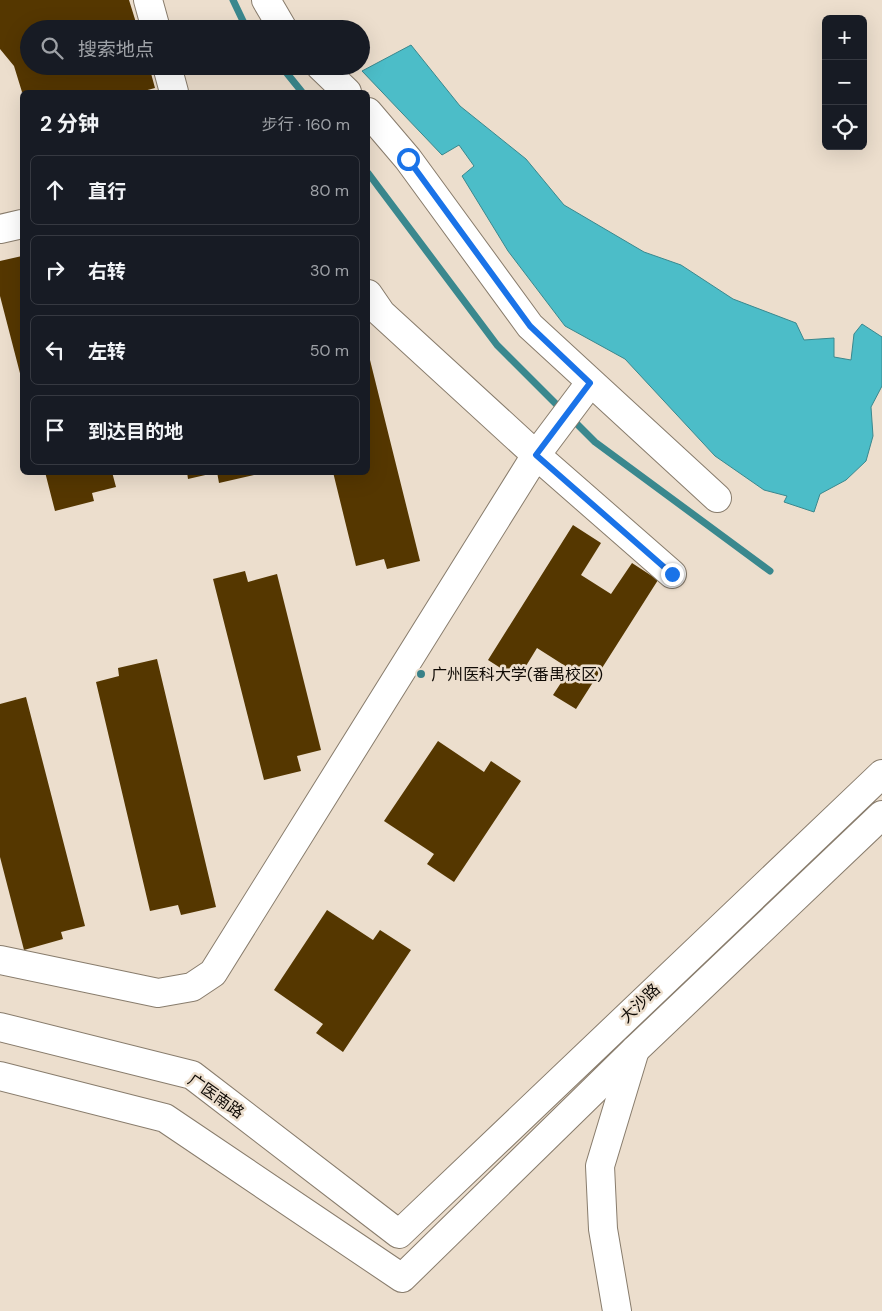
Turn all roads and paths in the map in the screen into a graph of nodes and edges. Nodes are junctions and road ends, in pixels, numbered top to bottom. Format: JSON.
{"nodes":[{"id":1,"x":148,"y":0,"type":"edge"},
{"id":2,"x":266,"y":0,"type":"edge"},
{"id":3,"x":154,"y":20,"type":"edge"},
{"id":4,"x":278,"y":20,"type":"edge"},
{"id":5,"x":169,"y":75,"type":"edge"},
{"id":6,"x":329,"y":75,"type":"edge"},
{"id":7,"x":173,"y":90,"type":"edge"},
{"id":8,"x":345,"y":90,"type":"edge"},
{"id":9,"x":370,"y":114,"type":"edge"},
{"id":10,"x":20,"y":224,"type":"edge"},
{"id":11,"x":0,"y":229,"type":"edge"},
{"id":12,"x":370,"y":297,"type":"edge"},
{"id":13,"x":590,"y":383,"type":"junction"},
{"id":14,"x":536,"y":455,"type":"junction"},
{"id":15,"x":717,"y":498,"type":"dead end"},
{"id":16,"x":672,"y":574,"type":"dead end"},
{"id":17,"x":882,"y":774,"type":"edge"},
{"id":18,"x":882,"y":815,"type":"edge"},
{"id":19,"x":0,"y":960,"type":"edge"},
{"id":20,"x":0,"y":1027,"type":"edge"},
{"id":21,"x":635,"y":1050,"type":"junction"},
{"id":22,"x":0,"y":1076,"type":"edge"},
{"id":23,"x":399,"y":1234,"type":"joint"},
{"id":24,"x":617,"y":1311,"type":"edge"}],
"edges":[{"from":1,"to":3,"type":"street"},
{"from":2,"to":4,"type":"street"},
{"from":5,"to":7,"type":"street"},
{"from":6,"to":8,"type":"street"},
{"from":9,"to":13,"type":"street"},
{"from":10,"to":11,"type":"street"},
{"from":12,"to":14,"type":"street"},
{"from":13,"to":14,"type":"street"},
{"from":13,"to":15,"type":"street"},
{"from":14,"to":16,"type":"street"},
{"from":14,"to":19,"type":"street"},
{"from":17,"to":23,"type":"street","name":"大沙路"},
{"from":18,"to":21,"type":"street","name":"大沙路"},
{"from":20,"to":23,"type":"street","name":"广医南路"},
{"from":21,"to":22,"type":"street","name":"大沙路"},
{"from":21,"to":24,"type":"street"}]}
